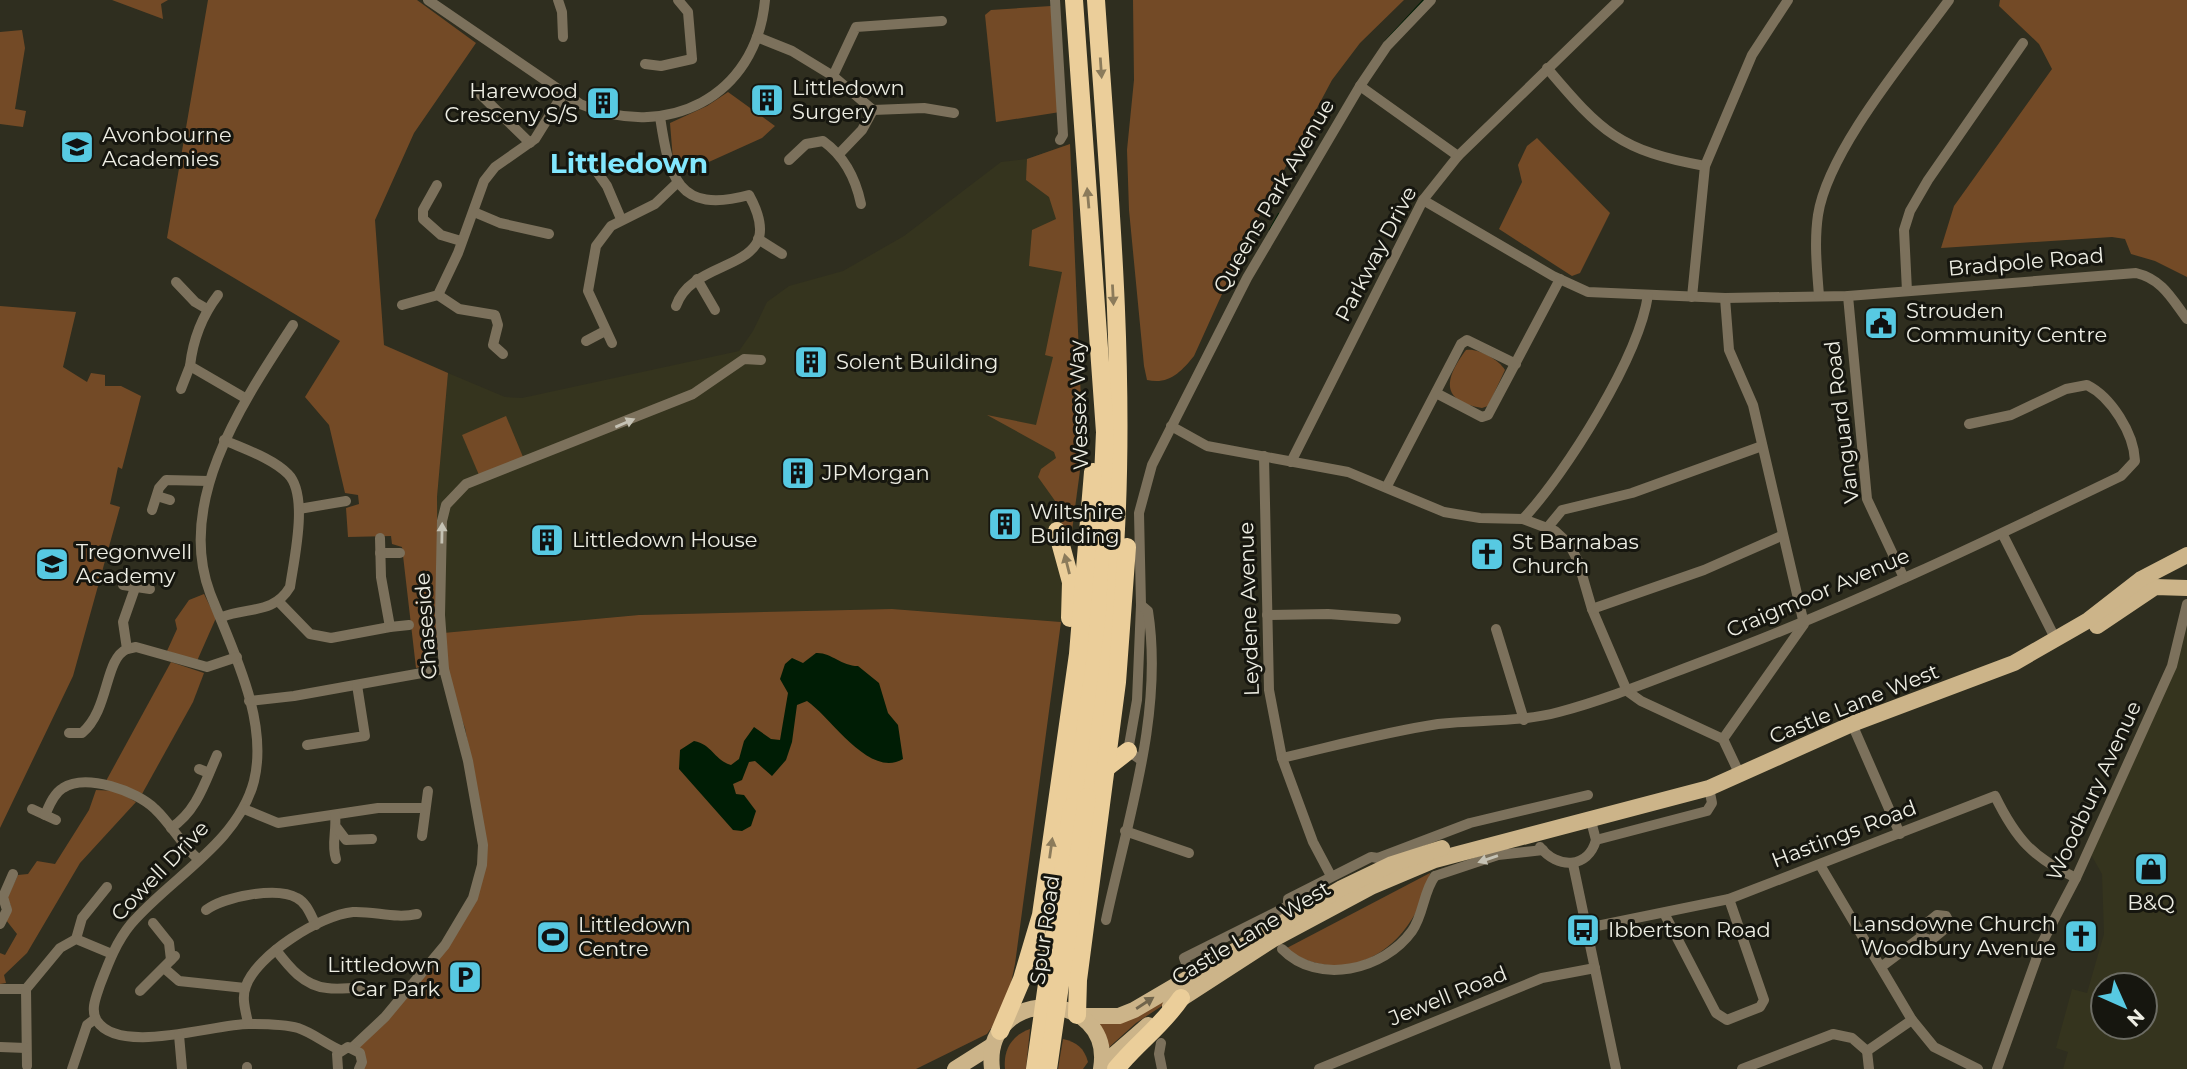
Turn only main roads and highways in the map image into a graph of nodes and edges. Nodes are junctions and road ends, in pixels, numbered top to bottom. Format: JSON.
{"nodes":[{"id":1,"x":1074,"y":0,"type":"edge"},
{"id":2,"x":1096,"y":0,"type":"edge"},
{"id":3,"x":1116,"y":344,"type":"junction"},
{"id":4,"x":1057,"y":531,"type":"dead end"},
{"id":5,"x":2182,"y":559,"type":"edge"},
{"id":6,"x":2187,"y":588,"type":"edge"},
{"id":7,"x":2017,"y":661,"type":"junction"},
{"id":8,"x":1134,"y":755,"type":"road end"},
{"id":9,"x":1105,"y":769,"type":"junction"},
{"id":10,"x":1072,"y":802,"type":"junction"},
{"id":11,"x":1465,"y":850,"type":"junction"},
{"id":12,"x":1371,"y":887,"type":"junction"},
{"id":13,"x":1289,"y":911,"type":"junction"},
{"id":14,"x":1181,"y":998,"type":"joint"},
{"id":15,"x":1079,"y":1015,"type":"junction"},
{"id":16,"x":997,"y":1038,"type":"junction"},
{"id":17,"x":1106,"y":1068,"type":"edge"},
{"id":18,"x":956,"y":1069,"type":"edge"},
{"id":19,"x":992,"y":1069,"type":"edge"},
{"id":20,"x":1035,"y":1069,"type":"edge"},
{"id":21,"x":1048,"y":1069,"type":"edge"}],
"edges":[{"from":10,"to":1,"type":"highway","name":"Wessex Way","one_way":true},
{"from":2,"to":3,"type":"highway","name":"Wessex Way","one_way":true},
{"from":3,"to":9,"type":"highway"},
{"from":3,"to":10,"type":"highway","name":"Wessex Way"},
{"from":10,"to":4,"type":"highway","one_way":true},
{"from":5,"to":7,"type":"main road","name":"Castle Lane West"},
{"from":6,"to":7,"type":"main road","name":"Castle Lane West"},
{"from":7,"to":11,"type":"main road","name":"Castle Lane West"},
{"from":8,"to":9,"type":"highway"},
{"from":9,"to":15,"type":"highway"},
{"from":16,"to":10,"type":"highway","one_way":true},
{"from":10,"to":20,"type":"highway","name":"Spur Road","bridge":true},
{"from":10,"to":21,"type":"highway","name":"Spur Road","bridge":true},
{"from":11,"to":12,"type":"main road","name":"Castle Lane West"},
{"from":11,"to":13,"type":"main road","name":"Castle Lane West"},
{"from":12,"to":13,"type":"main road"},
{"from":12,"to":14,"type":"main road","name":"Castle Lane West"},
{"from":15,"to":13,"type":"main road","name":"Castle Lane West","one_way":true},
{"from":14,"to":17,"type":"highway"},
{"from":15,"to":16,"type":"main road","name":"Castle Lane West"},
{"from":15,"to":17,"type":"main road"},
{"from":16,"to":18,"type":"main road","name":"Castle Lane West"},
{"from":16,"to":19,"type":"main road"}]}
